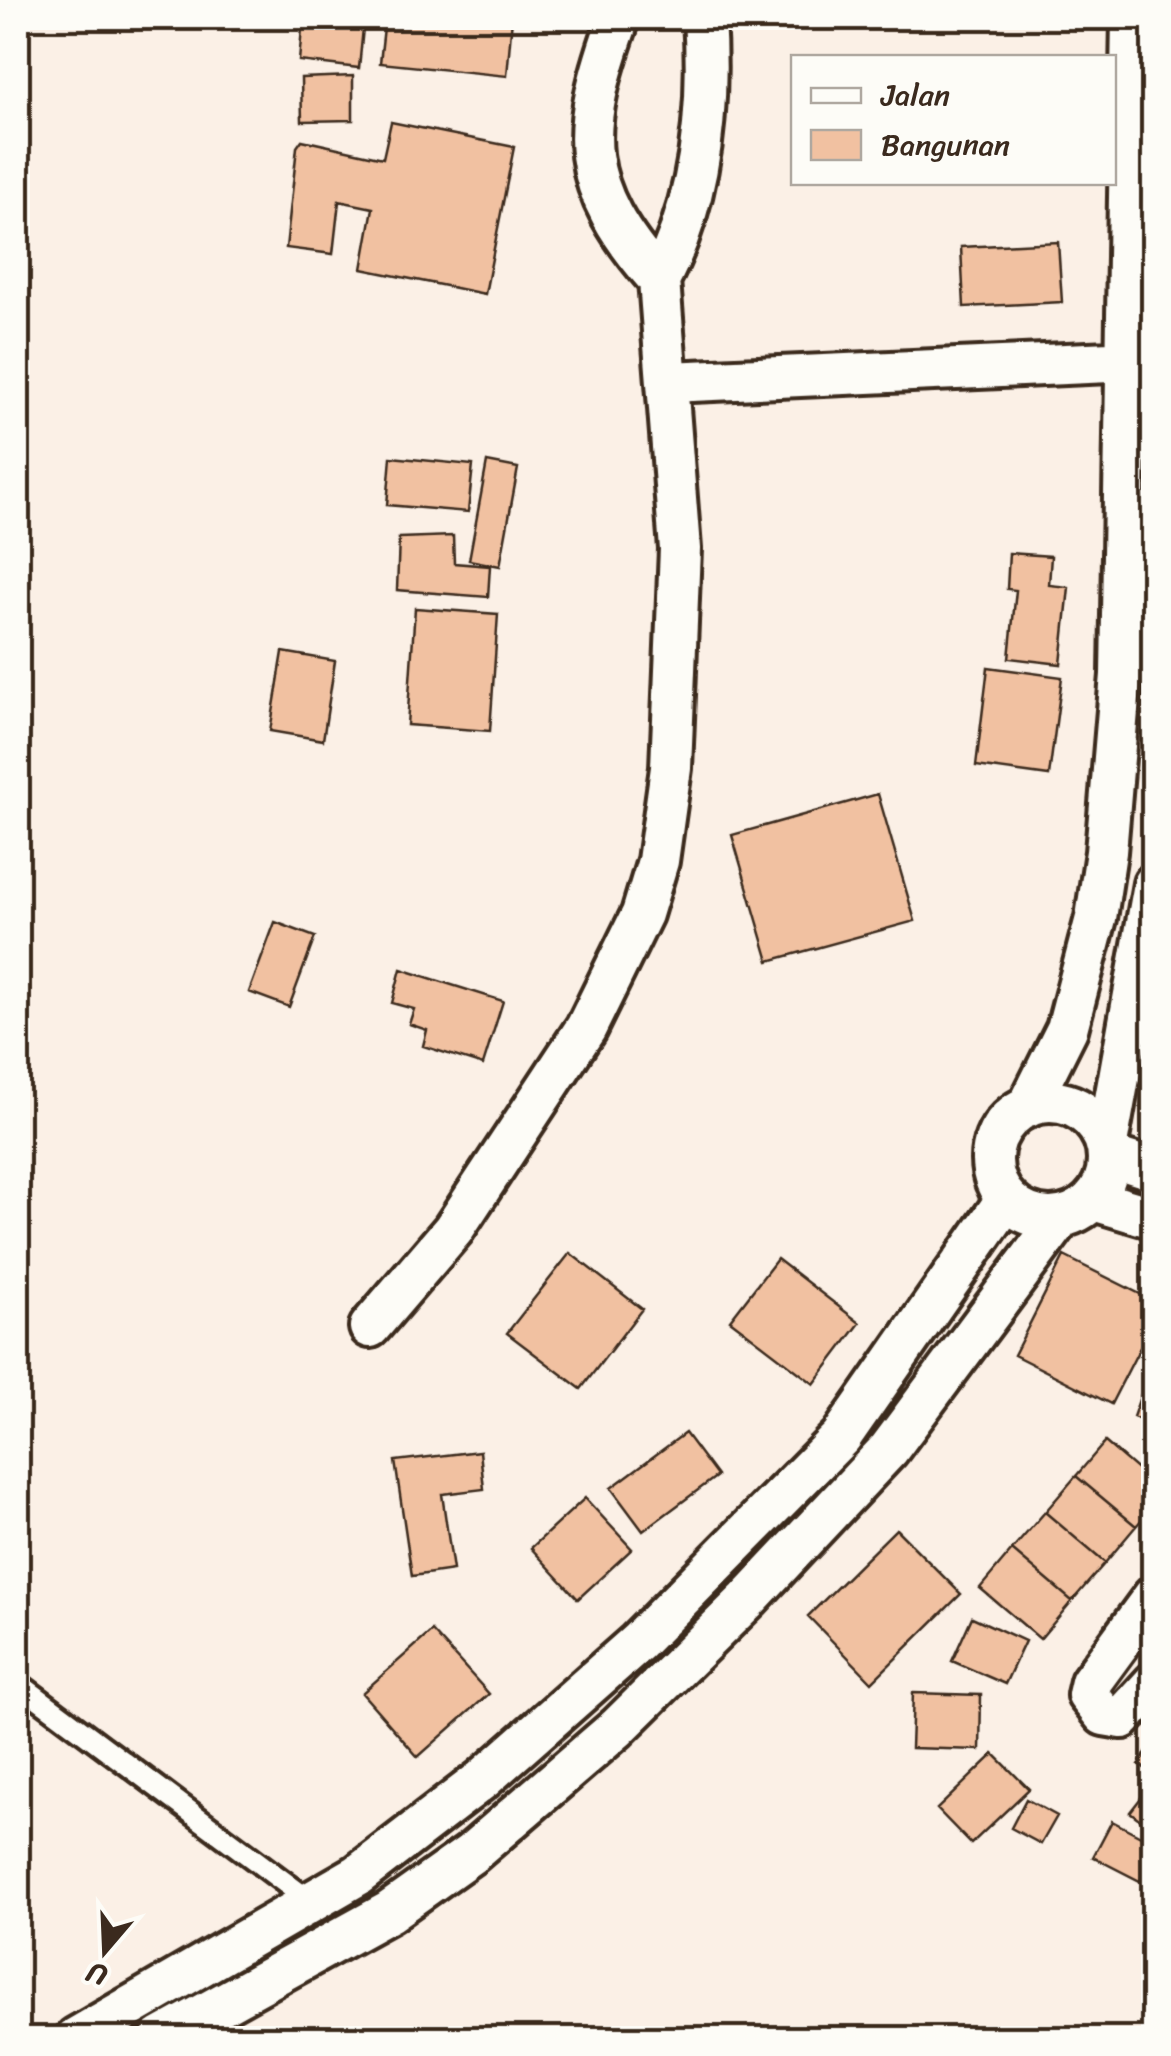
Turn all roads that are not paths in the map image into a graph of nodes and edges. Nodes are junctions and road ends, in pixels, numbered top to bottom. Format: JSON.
{"nodes":[{"id":1,"x":619,"y":18,"type":"edge"},
{"id":2,"x":704,"y":18,"type":"edge"},
{"id":3,"x":1132,"y":18,"type":"edge"},
{"id":4,"x":659,"y":280,"type":"junction"},
{"id":5,"x":1140,"y":359,"type":"edge"},
{"id":6,"x":669,"y":382,"type":"junction"},
{"id":7,"x":1154,"y":884,"type":"edge"},
{"id":8,"x":1028,"y":1107,"type":"junction"},
{"id":9,"x":1108,"y":1150,"type":"junction"},
{"id":10,"x":1154,"y":1170,"type":"edge"},
{"id":11,"x":1006,"y":1200,"type":"junction"},
{"id":12,"x":1077,"y":1209,"type":"junction"},
{"id":13,"x":1154,"y":1218,"type":"edge"},
{"id":14,"x":370,"y":1327,"type":"dead end"},
{"id":15,"x":1154,"y":1596,"type":"edge"},
{"id":16,"x":18,"y":1683,"type":"edge"},
{"id":17,"x":1154,"y":1683,"type":"edge"},
{"id":18,"x":312,"y":1902,"type":"junction"},
{"id":19,"x":76,"y":2038,"type":"edge"},
{"id":20,"x":161,"y":2038,"type":"edge"}],
"edges":[{"from":1,"to":4,"type":"street"},
{"from":2,"to":4,"type":"street"},
{"from":3,"to":5,"type":"street"},
{"from":4,"to":6,"type":"street"},
{"from":5,"to":6,"type":"street"},
{"from":5,"to":8,"type":"street"},
{"from":6,"to":14,"type":"street"},
{"from":7,"to":9,"type":"street"},
{"from":8,"to":9,"type":"street"},
{"from":8,"to":11,"type":"street"},
{"from":9,"to":10,"type":"street"},
{"from":9,"to":12,"type":"street"},
{"from":11,"to":12,"type":"street"},
{"from":11,"to":18,"type":"street"},
{"from":12,"to":13,"type":"street"},
{"from":12,"to":20,"type":"street"},
{"from":15,"to":17,"type":"street"},
{"from":16,"to":18,"type":"lane"},
{"from":18,"to":19,"type":"street"}]}
